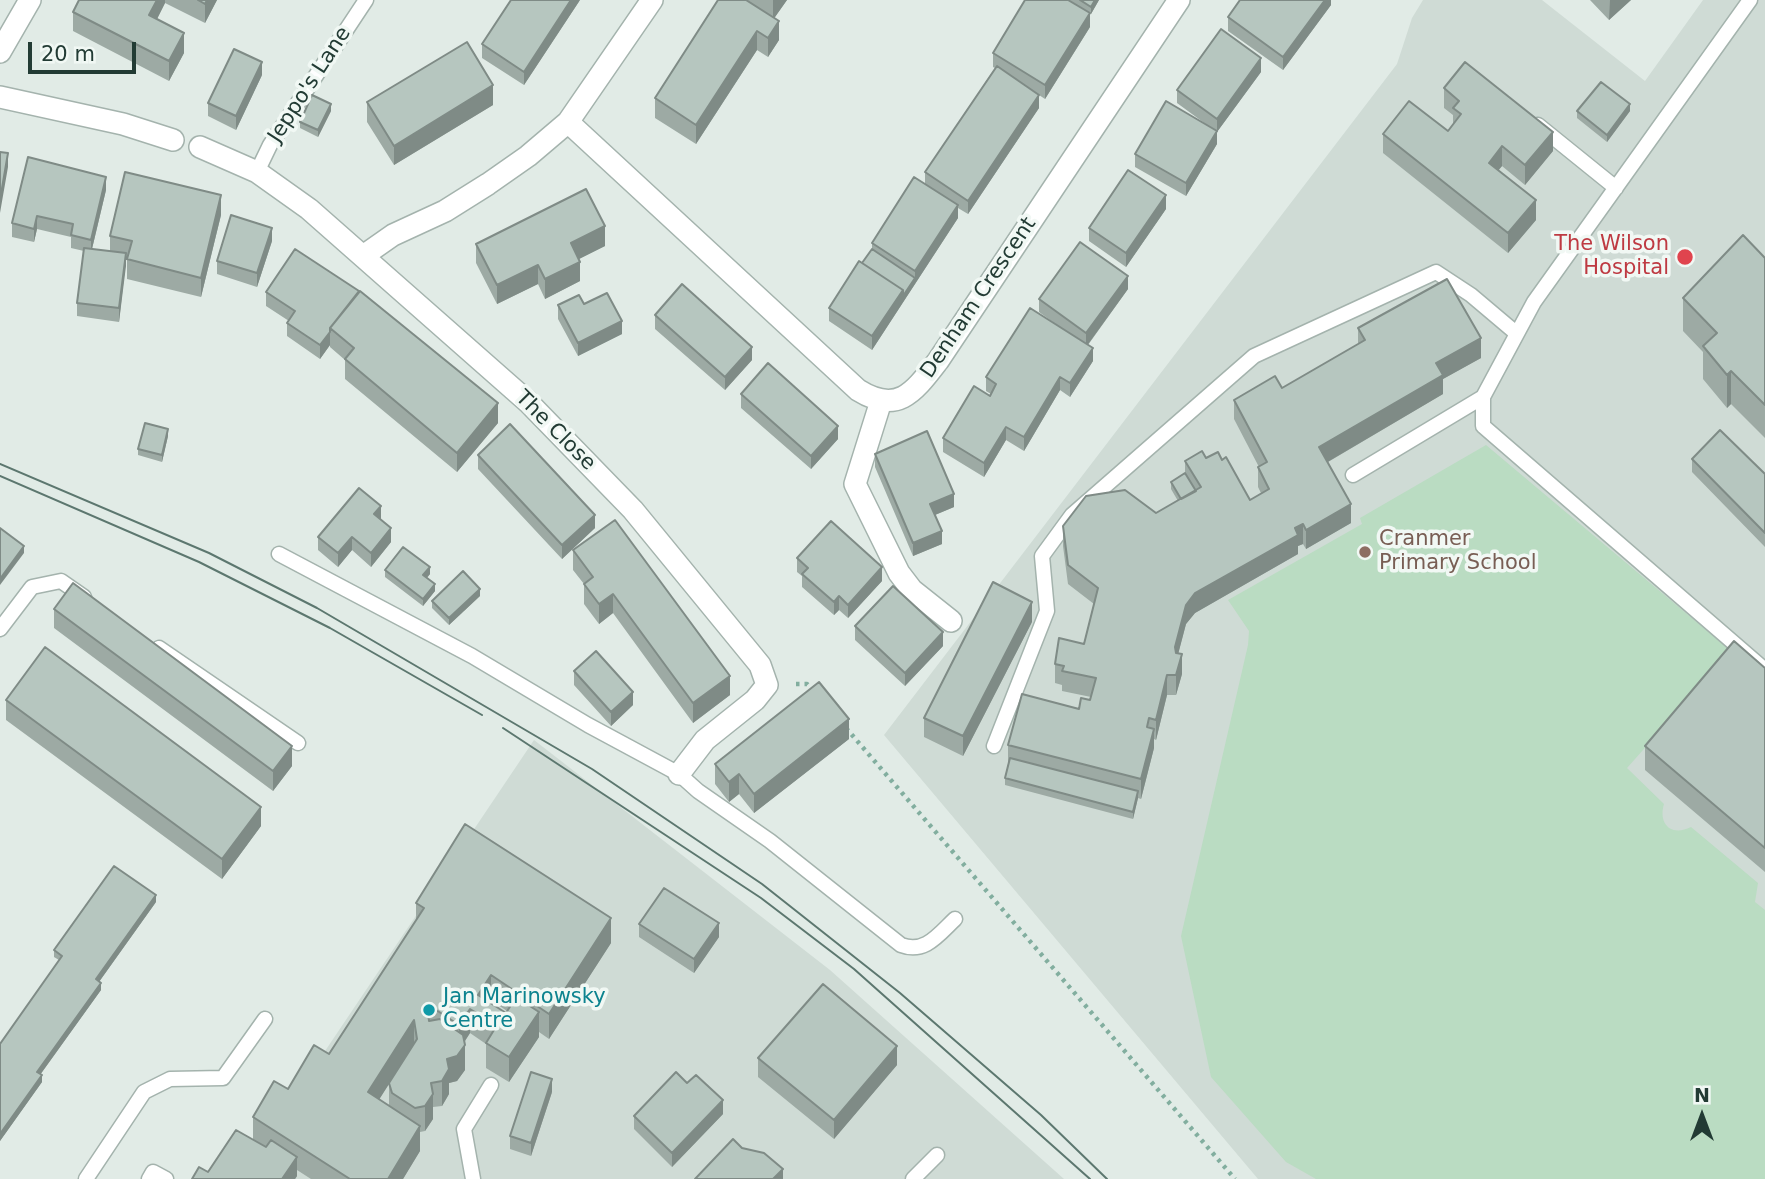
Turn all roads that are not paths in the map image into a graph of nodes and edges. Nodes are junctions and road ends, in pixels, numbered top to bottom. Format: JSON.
{"nodes":[{"id":1,"x":30,"y":0,"type":"edge"},
{"id":2,"x":366,"y":0,"type":"edge"},
{"id":3,"x":652,"y":0,"type":"edge"},
{"id":4,"x":1179,"y":0,"type":"edge"},
{"id":5,"x":1750,"y":0,"type":"edge"},
{"id":6,"x":0,"y":52,"type":"edge"},
{"id":7,"x":0,"y":97,"type":"edge"},
{"id":8,"x":1521,"y":112,"type":"edge"},
{"id":9,"x":568,"y":122,"type":"junction"},
{"id":10,"x":173,"y":140,"type":"dead end"},
{"id":11,"x":200,"y":147,"type":"dead end"},
{"id":12,"x":257,"y":172,"type":"junction"},
{"id":13,"x":1616,"y":188,"type":"junction"},
{"id":14,"x":363,"y":256,"type":"junction"},
{"id":15,"x":1516,"y":333,"type":"junction"},
{"id":16,"x":1483,"y":397,"type":"junction"},
{"id":17,"x":881,"y":401,"type":"junction"},
{"id":18,"x":1353,"y":475,"type":"dead end"},
{"id":19,"x":279,"y":554,"type":"dead end"},
{"id":20,"x":95,"y":604,"type":"edge"},
{"id":21,"x":951,"y":621,"type":"dead end"},
{"id":22,"x":0,"y":629,"type":"edge"},
{"id":23,"x":151,"y":643,"type":"edge"},
{"id":24,"x":1765,"y":670,"type":"edge"},
{"id":25,"x":298,"y":743,"type":"dead end"},
{"id":26,"x":994,"y":746,"type":"dead end"},
{"id":27,"x":679,"y":774,"type":"junction"},
{"id":28,"x":955,"y":919,"type":"dead end"},
{"id":29,"x":265,"y":1019,"type":"dead end"},
{"id":30,"x":491,"y":1085,"type":"dead end"},
{"id":31,"x":937,"y":1155,"type":"dead end"},
{"id":32,"x":86,"y":1179,"type":"edge"},
{"id":33,"x":149,"y":1179,"type":"edge"},
{"id":34,"x":166,"y":1179,"type":"edge"},
{"id":35,"x":473,"y":1179,"type":"edge"},
{"id":36,"x":913,"y":1179,"type":"edge"}],
"edges":[{"from":1,"to":6,"type":"street"},
{"from":2,"to":12,"type":"lane","name":"Jeppo's Lane"},
{"from":3,"to":9,"type":"street"},
{"from":4,"to":17,"type":"street","name":"Denham Crescent"},
{"from":5,"to":13,"type":"lane"},
{"from":7,"to":10,"type":"street"},
{"from":8,"to":13,"type":"lane"},
{"from":9,"to":14,"type":"street"},
{"from":9,"to":17,"type":"street"},
{"from":11,"to":12,"type":"street","name":"The Close"},
{"from":12,"to":14,"type":"street","name":"The Close"},
{"from":13,"to":15,"type":"lane"},
{"from":14,"to":27,"type":"street","name":"The Close"},
{"from":15,"to":16,"type":"lane"},
{"from":15,"to":26,"type":"lane"},
{"from":16,"to":18,"type":"lane"},
{"from":16,"to":24,"type":"lane"},
{"from":17,"to":21,"type":"street"},
{"from":19,"to":27,"type":"lane"},
{"from":20,"to":22,"type":"lane"},
{"from":23,"to":25,"type":"lane"},
{"from":27,"to":28,"type":"lane"},
{"from":29,"to":32,"type":"lane"},
{"from":30,"to":35,"type":"lane"},
{"from":31,"to":36,"type":"lane"},
{"from":33,"to":34,"type":"lane"}]}
